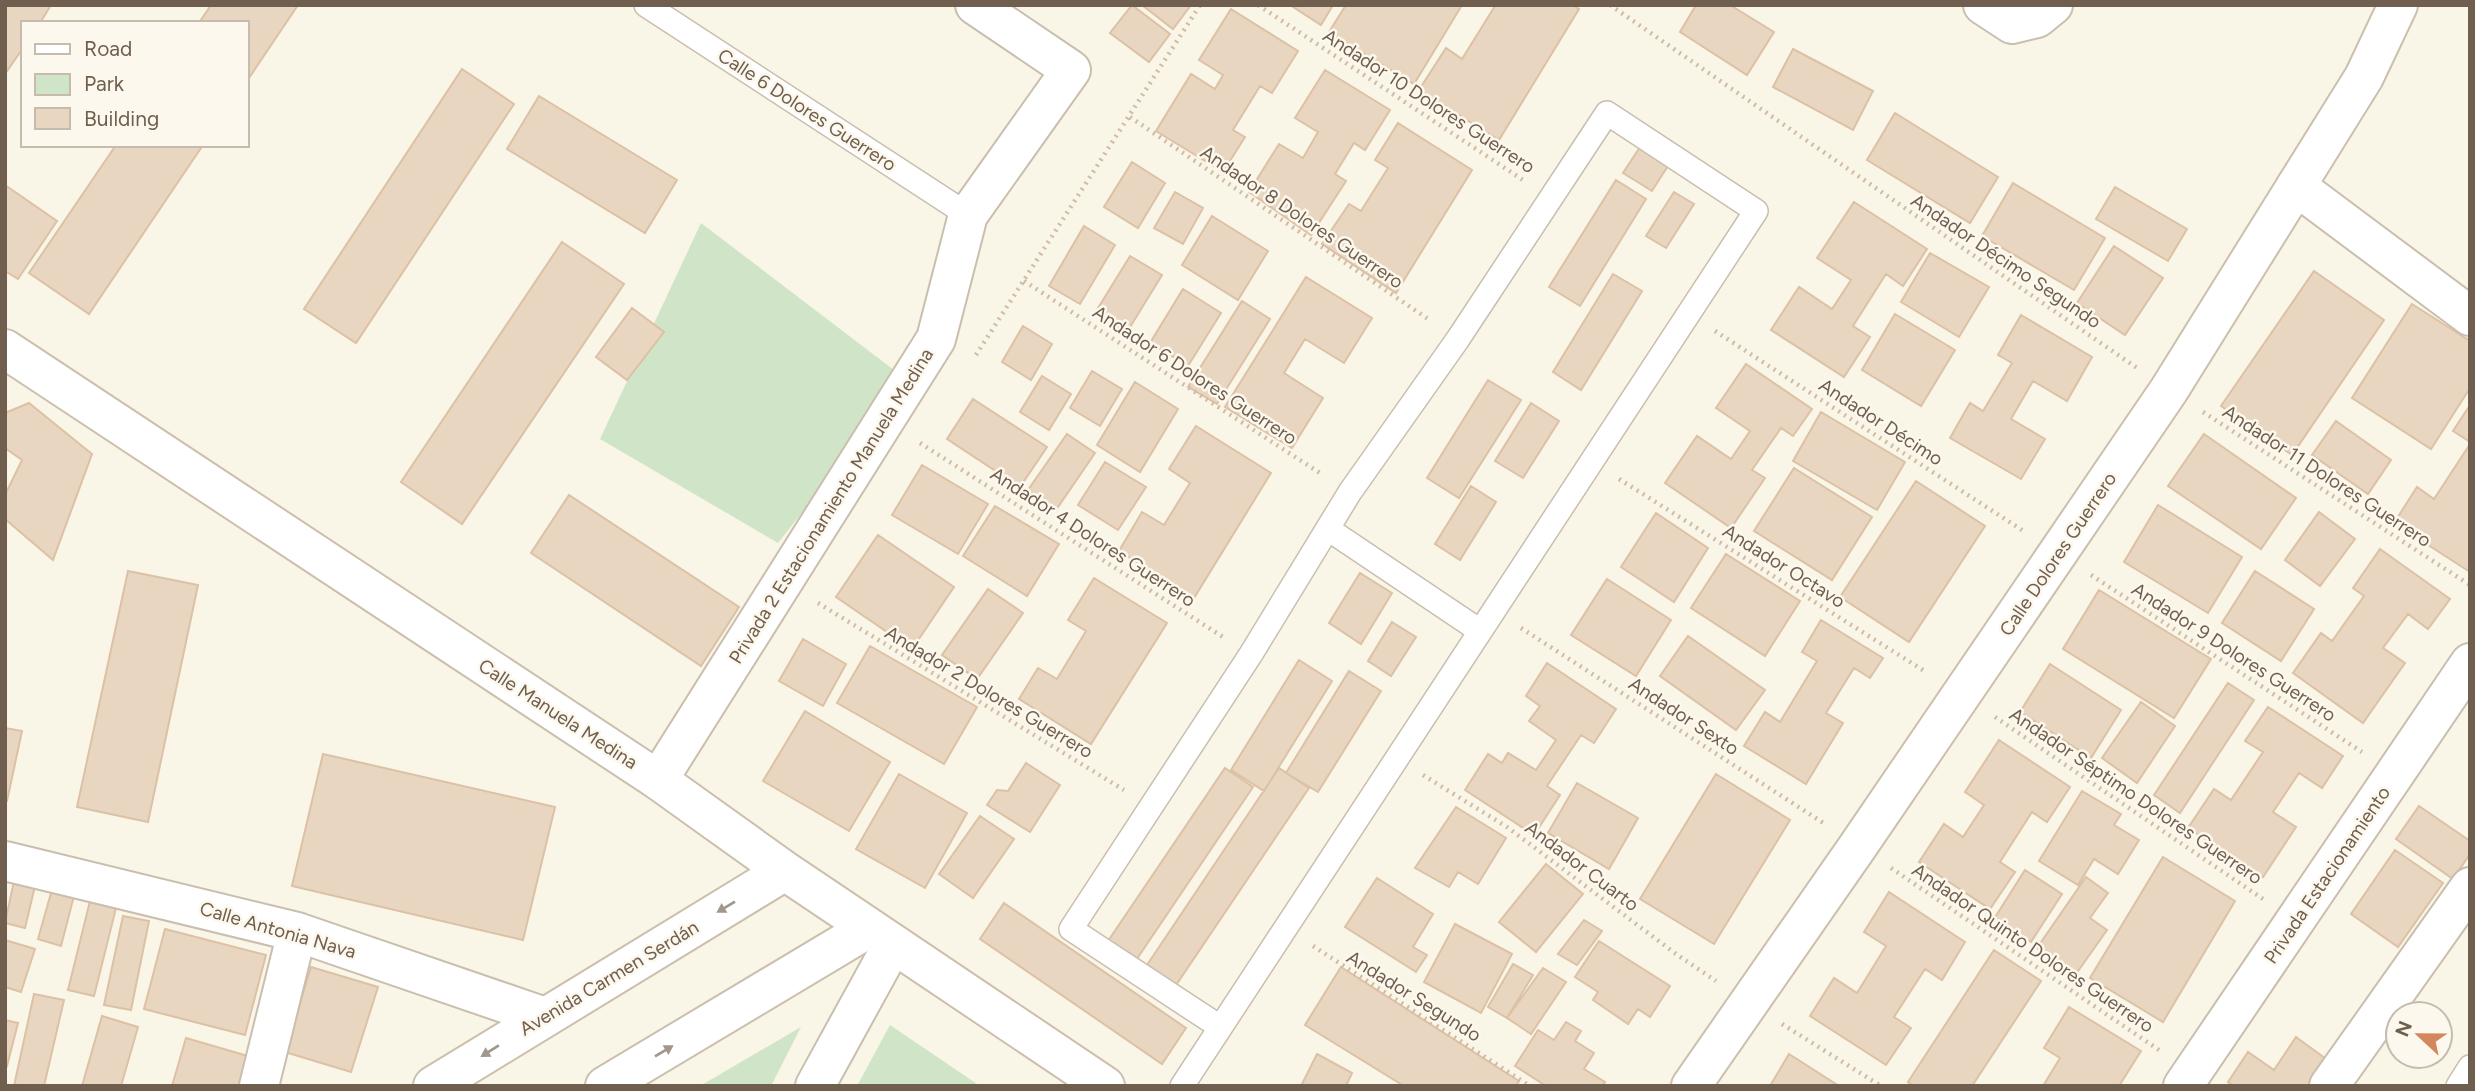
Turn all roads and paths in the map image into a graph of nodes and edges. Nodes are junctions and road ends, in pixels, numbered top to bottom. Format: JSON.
{"nodes":[{"id":1,"x":646,"y":5,"type":"edge"},
{"id":2,"x":975,"y":5,"type":"edge"},
{"id":3,"x":1200,"y":5,"type":"edge"},
{"id":4,"x":1258,"y":5,"type":"edge"},
{"id":5,"x":1611,"y":5,"type":"edge"},
{"id":6,"x":1983,"y":5,"type":"edge"},
{"id":7,"x":2053,"y":5,"type":"edge"},
{"id":8,"x":2398,"y":5,"type":"edge"},
{"id":9,"x":1130,"y":117,"type":"junction"},
{"id":10,"x":2296,"y":186,"type":"junction"},
{"id":11,"x":1550,"y":198,"type":"junction"},
{"id":12,"x":968,"y":215,"type":"junction"},
{"id":13,"x":1024,"y":281,"type":"junction"},
{"id":14,"x":1689,"y":314,"type":"junction"},
{"id":15,"x":2470,"y":316,"type":"edge"},
{"id":16,"x":1458,"y":339,"type":"junction"},
{"id":17,"x":5,"y":349,"type":"edge"},
{"id":18,"x":972,"y":362,"type":"dead end"},
{"id":19,"x":2169,"y":390,"type":"junction"},
{"id":20,"x":927,"y":431,"type":"dead end"},
{"id":21,"x":920,"y":443,"type":"junction"},
{"id":22,"x":912,"y":454,"type":"dead end"},
{"id":23,"x":1592,"y":462,"type":"junction"},
{"id":24,"x":1350,"y":492,"type":"junction"},
{"id":25,"x":1328,"y":529,"type":"junction"},
{"id":26,"x":2058,"y":553,"type":"junction"},
{"id":27,"x":2470,"y":585,"type":"edge"},
{"id":28,"x":813,"y":601,"type":"dead end"},
{"id":29,"x":1494,"y":610,"type":"junction"},
{"id":30,"x":1480,"y":631,"type":"junction"},
{"id":31,"x":1251,"y":654,"type":"junction"},
{"id":32,"x":2470,"y":663,"type":"edge"},
{"id":33,"x":1962,"y":695,"type":"junction"},
{"id":34,"x":1396,"y":757,"type":"junction"},
{"id":35,"x":2395,"y":774,"type":"junction"},
{"id":36,"x":658,"y":780,"type":"junction"},
{"id":37,"x":1151,"y":806,"type":"junction"},
{"id":38,"x":1858,"y":846,"type":"junction"},
{"id":39,"x":5,"y":861,"type":"edge"},
{"id":40,"x":785,"y":872,"type":"junction"},
{"id":41,"x":2470,"y":887,"type":"edge"},
{"id":42,"x":2295,"y":921,"type":"junction"},
{"id":43,"x":1286,"y":926,"type":"junction"},
{"id":44,"x":297,"y":932,"type":"junction"},
{"id":45,"x":881,"y":936,"type":"junction"},
{"id":46,"x":1749,"y":1003,"type":"junction"},
{"id":47,"x":545,"y":1017,"type":"junction"},
{"id":48,"x":1220,"y":1027,"type":"junction"},
{"id":49,"x":2470,"y":1067,"type":"edge"},
{"id":50,"x":2188,"y":1079,"type":"edge"},
{"id":51,"x":259,"y":1086,"type":"edge"},
{"id":52,"x":433,"y":1086,"type":"edge"},
{"id":53,"x":605,"y":1086,"type":"edge"},
{"id":54,"x":815,"y":1086,"type":"edge"},
{"id":55,"x":1105,"y":1086,"type":"edge"},
{"id":56,"x":1182,"y":1086,"type":"edge"},
{"id":57,"x":1530,"y":1086,"type":"edge"},
{"id":58,"x":1691,"y":1086,"type":"edge"},
{"id":59,"x":1881,"y":1086,"type":"edge"},
{"id":60,"x":2329,"y":1086,"type":"edge"},
{"id":61,"x":2458,"y":1086,"type":"edge"}],
"edges":[{"from":1,"to":12,"type":"lane","name":"Calle 6 Dolores Guerrero"},
{"from":2,"to":12,"type":"street","name":"Privada 2 Estacionamiento Manuela Medina"},
{"from":3,"to":9,"type":"path"},
{"from":4,"to":11,"type":"path","name":"Andador 10 Dolores Guerrero"},
{"from":5,"to":19,"type":"path","name":"Andador Décimo Segundo"},
{"from":6,"to":7,"type":"street"},
{"from":8,"to":10,"type":"street","name":"Calle Dolores Guerrero"},
{"from":9,"to":13,"type":"path"},
{"from":9,"to":16,"type":"path","name":"Andador 8 Dolores Guerrero"},
{"from":10,"to":15,"type":"street"},
{"from":10,"to":19,"type":"street","name":"Calle Dolores Guerrero"},
{"from":11,"to":14,"type":"lane"},
{"from":11,"to":16,"type":"lane"},
{"from":12,"to":36,"type":"street","name":"Privada 2 Estacionamiento Manuela Medina"},
{"from":13,"to":18,"type":"path"},
{"from":13,"to":24,"type":"path","name":"Andador 6 Dolores Guerrero"},
{"from":14,"to":23,"type":"lane"},
{"from":14,"to":26,"type":"path","name":"Andador Décimo"},
{"from":16,"to":24,"type":"lane"},
{"from":17,"to":36,"type":"street","name":"Calle Manuela Medina"},
{"from":19,"to":26,"type":"street","name":"Calle Dolores Guerrero"},
{"from":19,"to":27,"type":"path","name":"Andador 11 Dolores Guerrero"},
{"from":20,"to":21,"type":"path"},
{"from":21,"to":22,"type":"path"},
{"from":21,"to":31,"type":"path","name":"Andador 4 Dolores Guerrero"},
{"from":23,"to":29,"type":"lane"},
{"from":23,"to":33,"type":"path","name":"Andador Octavo"},
{"from":24,"to":25,"type":"lane"},
{"from":25,"to":30,"type":"lane"},
{"from":25,"to":31,"type":"lane"},
{"from":26,"to":33,"type":"street","name":"Calle Dolores Guerrero"},
{"from":26,"to":35,"type":"path","name":"Andador 9 Dolores Guerrero"},
{"from":28,"to":37,"type":"path","name":"Andador 2 Dolores Guerrero"},
{"from":29,"to":30,"type":"lane"},
{"from":29,"to":38,"type":"path","name":"Andador Sexto"},
{"from":30,"to":34,"type":"lane"},
{"from":31,"to":37,"type":"lane"},
{"from":32,"to":35,"type":"street","name":"Privada Estacionamiento"},
{"from":33,"to":38,"type":"street","name":"Calle Dolores Guerrero"},
{"from":33,"to":42,"type":"path","name":"Andador Séptimo Dolores Guerrero"},
{"from":34,"to":43,"type":"lane"},
{"from":34,"to":46,"type":"path","name":"Andador Cuarto"},
{"from":35,"to":42,"type":"street","name":"Privada Estacionamiento"},
{"from":36,"to":40,"type":"street","name":"Calle Manuela Medina"},
{"from":37,"to":48,"type":"lane"},
{"from":38,"to":46,"type":"street","name":"Calle Dolores Guerrero"},
{"from":38,"to":50,"type":"path","name":"Andador Quinto Dolores Guerrero"},
{"from":39,"to":44,"type":"street","name":"Calle Antonia Nava"},
{"from":40,"to":45,"type":"street","name":"Calle Manuela Medina"},
{"from":40,"to":47,"type":"street","name":"Avenida Carmen Serdán","one_way":true},
{"from":41,"to":60,"type":"street"},
{"from":42,"to":50,"type":"street","name":"Privada Estacionamiento"},
{"from":43,"to":48,"type":"lane"},
{"from":43,"to":57,"type":"path","name":"Andador Segundo"},
{"from":44,"to":47,"type":"street","name":"Calle Antonia Nava"},
{"from":44,"to":51,"type":"street"},
{"from":53,"to":45,"type":"street","one_way":true},
{"from":45,"to":54,"type":"street"},
{"from":45,"to":55,"type":"street","name":"Calle Manuela Medina"},
{"from":46,"to":58,"type":"street","name":"Calle Dolores Guerrero"},
{"from":46,"to":59,"type":"path","name":"Andador Cuarto"},
{"from":47,"to":52,"type":"street","name":"Avenida Carmen Serdán","one_way":true},
{"from":48,"to":56,"type":"lane"},
{"from":49,"to":61,"type":"lane"}]}
